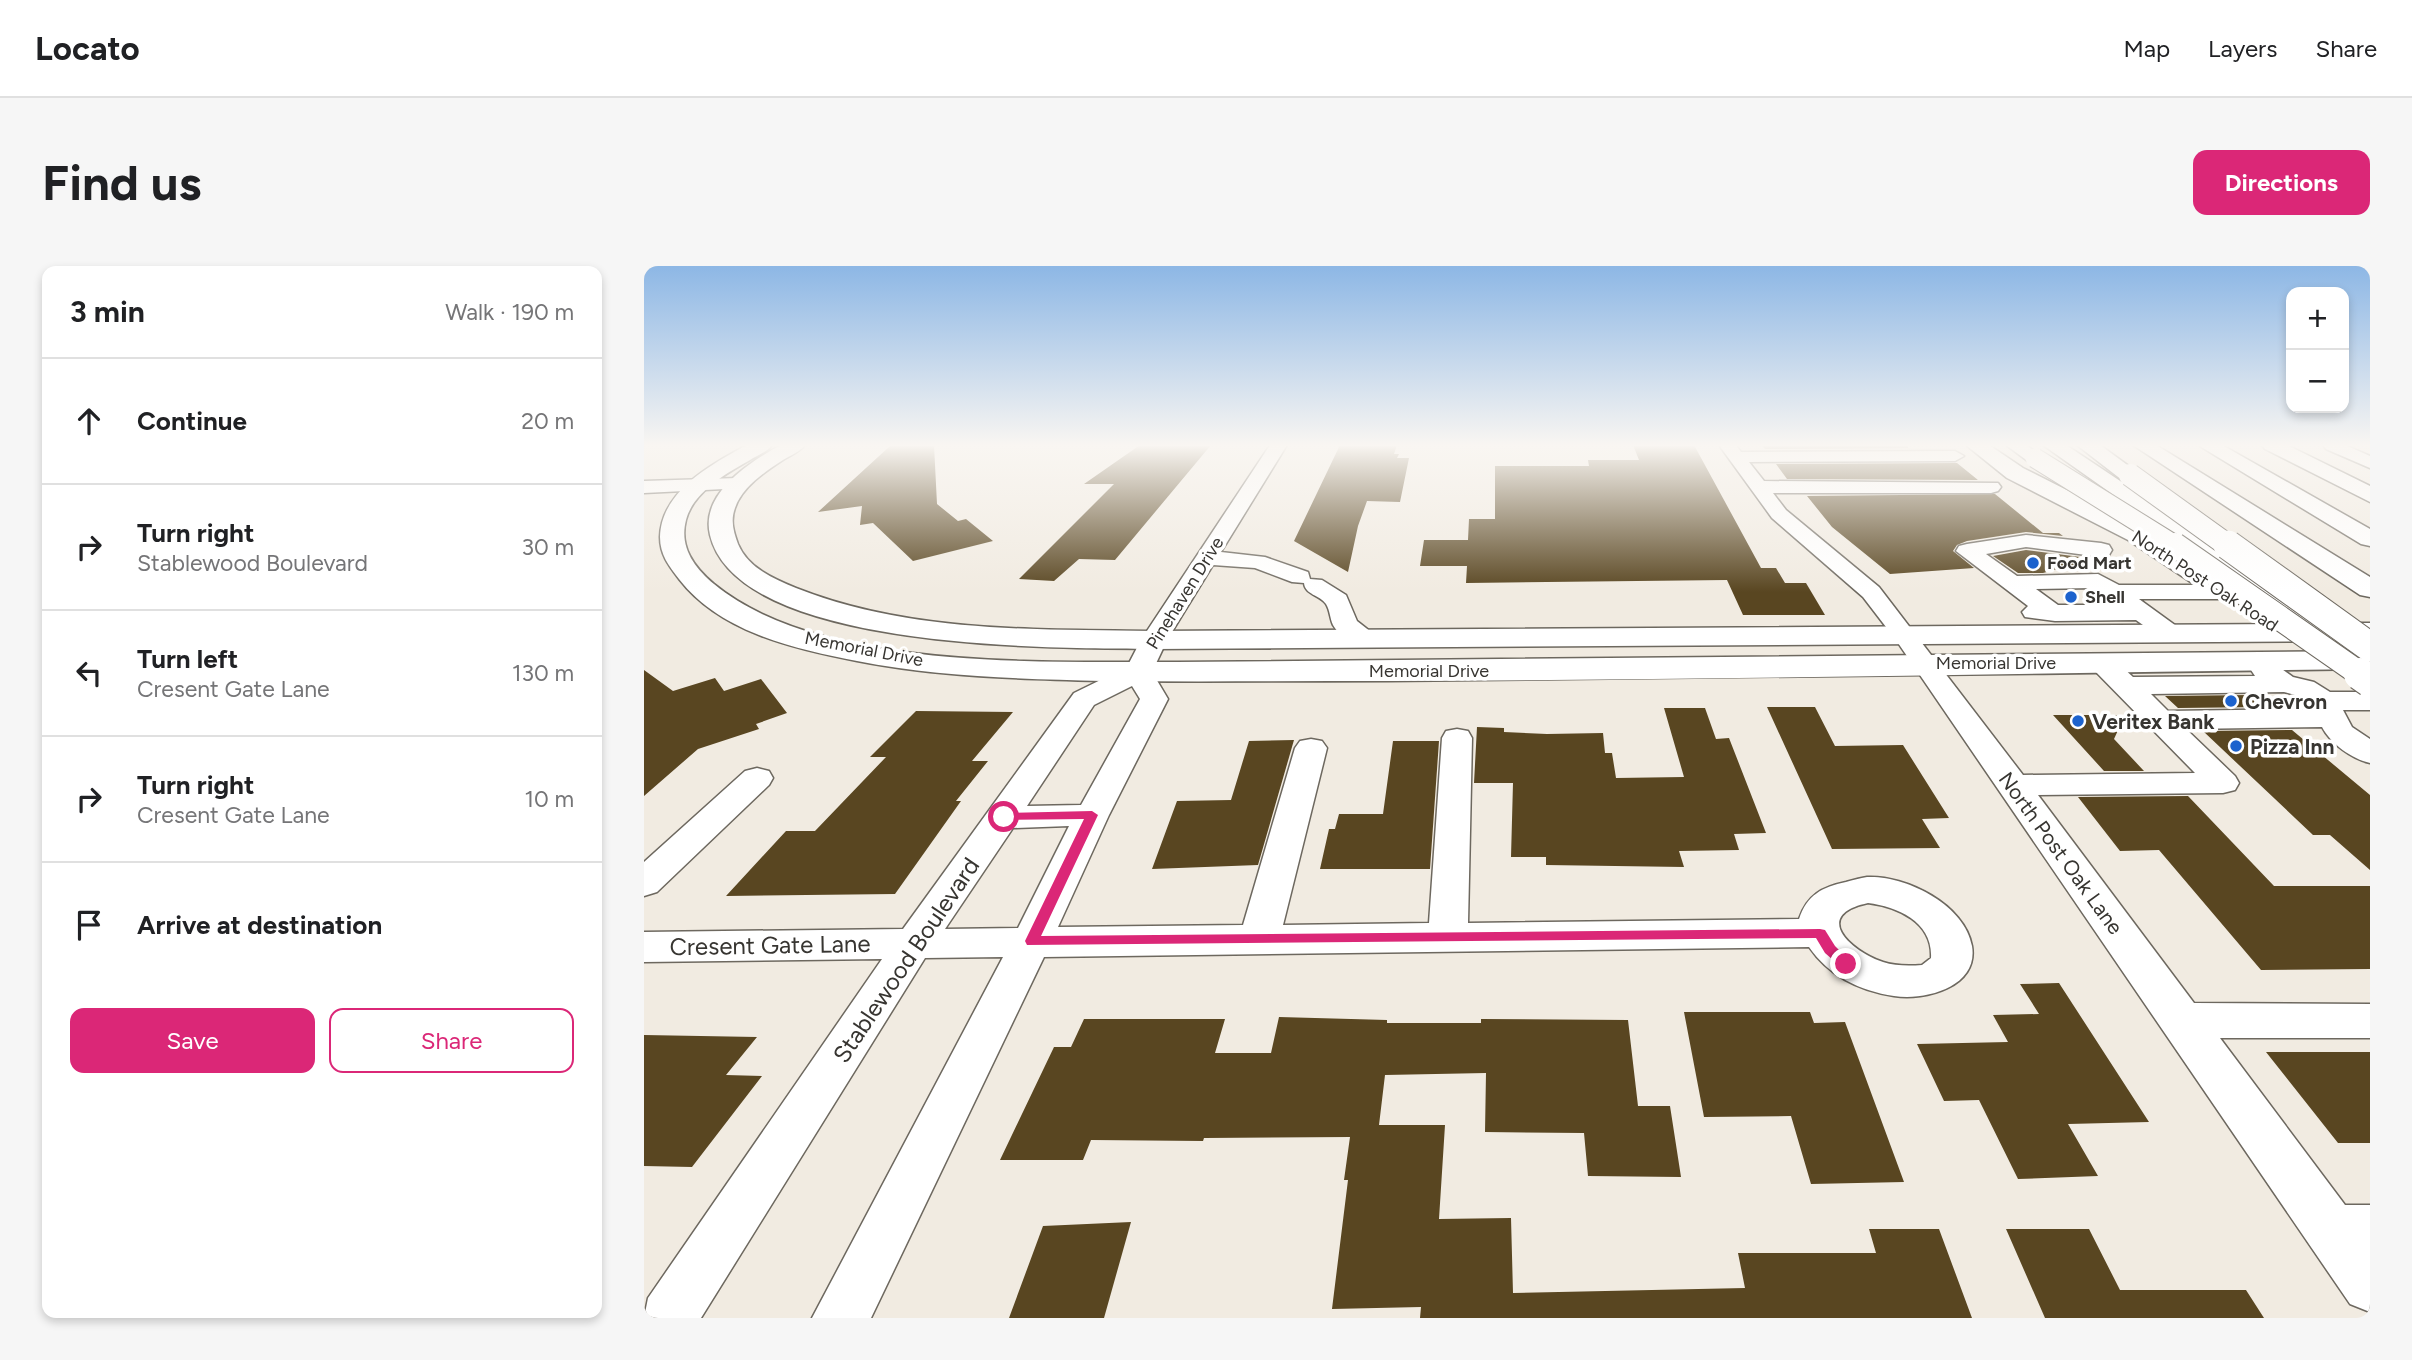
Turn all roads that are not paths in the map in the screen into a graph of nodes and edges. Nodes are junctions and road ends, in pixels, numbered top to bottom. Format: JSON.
{"nodes":[{"id":1,"x":691,"y":494,"type":"edge"},
{"id":2,"x":732,"y":494,"type":"edge"},
{"id":3,"x":1247,"y":494,"type":"edge"},
{"id":4,"x":1763,"y":494,"type":"edge"},
{"id":5,"x":2057,"y":494,"type":"edge"},
{"id":6,"x":2101,"y":494,"type":"edge"},
{"id":7,"x":2106,"y":494,"type":"edge"},
{"id":8,"x":2153,"y":494,"type":"edge"},
{"id":9,"x":2220,"y":494,"type":"edge"},
{"id":10,"x":2293,"y":494,"type":"edge"},
{"id":11,"x":2338,"y":494,"type":"edge"},
{"id":12,"x":2370,"y":512,"type":"edge"},
{"id":13,"x":2137,"y":535,"type":"junction"},
{"id":14,"x":2370,"y":539,"type":"edge"},
{"id":15,"x":2101,"y":550,"type":"junction"},
{"id":16,"x":1207,"y":558,"type":"junction"},
{"id":17,"x":2013,"y":583,"type":"junction"},
{"id":18,"x":2105,"y":587,"type":"junction"},
{"id":19,"x":2370,"y":589,"type":"edge"},
{"id":20,"x":2225,"y":592,"type":"junction"},
{"id":21,"x":2028,"y":612,"type":"dead end"},
{"id":22,"x":2144,"y":613,"type":"junction"},
{"id":23,"x":2055,"y":614,"type":"junction"},
{"id":24,"x":2170,"y":633,"type":"junction"},
{"id":25,"x":2284,"y":633,"type":"junction"},
{"id":26,"x":1905,"y":635,"type":"junction"},
{"id":27,"x":1367,"y":639,"type":"junction"},
{"id":28,"x":2325,"y":647,"type":"junction"},
{"id":29,"x":1146,"y":656,"type":"junction"},
{"id":30,"x":2370,"y":656,"type":"edge"},
{"id":31,"x":2252,"y":661,"type":"junction"},
{"id":32,"x":2102,"y":662,"type":"junction"},
{"id":33,"x":1924,"y":663,"type":"junction"},
{"id":34,"x":1608,"y":668,"type":"junction"},
{"id":35,"x":2284,"y":684,"type":"junction"},
{"id":36,"x":2125,"y":686,"type":"junction"},
{"id":37,"x":2370,"y":695,"type":"edge"},
{"id":38,"x":2370,"y":701,"type":"edge"},
{"id":39,"x":2328,"y":710,"type":"junction"},
{"id":40,"x":2160,"y":720,"type":"junction"},
{"id":41,"x":1457,"y":738,"type":"dead end"},
{"id":42,"x":1311,"y":748,"type":"dead end"},
{"id":43,"x":2370,"y":754,"type":"edge"},
{"id":44,"x":757,"y":778,"type":"dead end"},
{"id":45,"x":2012,"y":785,"type":"junction"},
{"id":46,"x":1092,"y":815,"type":"junction"},
{"id":47,"x":1004,"y":817,"type":"junction"},
{"id":48,"x":644,"y":883,"type":"edge"},
{"id":49,"x":1820,"y":933,"type":"dead end"},
{"id":50,"x":1448,"y":937,"type":"junction"},
{"id":51,"x":1259,"y":939,"type":"junction"},
{"id":52,"x":1032,"y":941,"type":"junction"},
{"id":53,"x":915,"y":942,"type":"junction"},
{"id":54,"x":644,"y":947,"type":"edge"},
{"id":55,"x":2181,"y":1020,"type":"junction"},
{"id":56,"x":2370,"y":1021,"type":"edge"},
{"id":57,"x":2351,"y":1231,"type":"edge"},
{"id":58,"x":2370,"y":1284,"type":"edge"},
{"id":59,"x":668,"y":1318,"type":"edge"},
{"id":60,"x":841,"y":1318,"type":"edge"}],
"edges":[{"from":1,"to":29,"type":"main road","name":"Memorial Drive"},
{"from":2,"to":29,"type":"main road","name":"Memorial Drive"},
{"from":3,"to":16,"type":"street","name":"Pinehaven Drive"},
{"from":4,"to":26,"type":"street","name":"North Post Oak Lane"},
{"from":5,"to":13,"type":"main road","name":"North Post Oak Road"},
{"from":6,"to":30,"type":"street","bridge":true},
{"from":7,"to":28,"type":"main road","name":"North Post Oak Road"},
{"from":8,"to":30,"type":"main road","bridge":true},
{"from":9,"to":19,"type":"main road"},
{"from":10,"to":14,"type":"main road"},
{"from":11,"to":12,"type":"main road"},
{"from":13,"to":15,"type":"street"},
{"from":13,"to":20,"type":"main road","name":"North Post Oak Road"},
{"from":15,"to":17,"type":"street"},
{"from":15,"to":18,"type":"street"},
{"from":16,"to":27,"type":"street"},
{"from":16,"to":29,"type":"street","name":"Pinehaven Drive"},
{"from":17,"to":18,"type":"street"},
{"from":17,"to":23,"type":"street"},
{"from":18,"to":20,"type":"street"},
{"from":18,"to":22,"type":"street"},
{"from":20,"to":25,"type":"main road","name":"North Post Oak Road"},
{"from":21,"to":23,"type":"street"},
{"from":22,"to":23,"type":"street"},
{"from":22,"to":24,"type":"street"},
{"from":24,"to":25,"type":"main road","name":"Memorial Drive"},
{"from":24,"to":26,"type":"main road","name":"Memorial Drive"},
{"from":25,"to":28,"type":"main road","name":"North Post Oak Road"},
{"from":26,"to":27,"type":"main road","name":"Memorial Drive"},
{"from":26,"to":33,"type":"street","name":"North Post Oak Lane"},
{"from":26,"to":34,"type":"main road"},
{"from":27,"to":29,"type":"main road","name":"Memorial Drive"},
{"from":28,"to":30,"type":"main road","name":"Memorial Drive"},
{"from":28,"to":31,"type":"main road","name":"Memorial Drive"},
{"from":28,"to":37,"type":"main road"},
{"from":29,"to":34,"type":"main road","name":"Memorial Drive"},
{"from":29,"to":46,"type":"street"},
{"from":29,"to":47,"type":"street","name":"Stablewood Boulevard"},
{"from":31,"to":32,"type":"main road","name":"Memorial Drive"},
{"from":31,"to":35,"type":"street"},
{"from":32,"to":33,"type":"main road","name":"Memorial Drive"},
{"from":32,"to":36,"type":"lane"},
{"from":33,"to":34,"type":"main road","name":"Memorial Drive"},
{"from":33,"to":45,"type":"street","name":"North Post Oak Lane"},
{"from":35,"to":36,"type":"street"},
{"from":35,"to":39,"type":"street"},
{"from":36,"to":40,"type":"lane"},
{"from":38,"to":39,"type":"street"},
{"from":39,"to":40,"type":"street"},
{"from":39,"to":43,"type":"street"},
{"from":40,"to":45,"type":"lane"},
{"from":41,"to":50,"type":"street"},
{"from":42,"to":51,"type":"street"},
{"from":44,"to":48,"type":"street"},
{"from":45,"to":55,"type":"street","name":"North Post Oak Lane"},
{"from":46,"to":47,"type":"street"},
{"from":46,"to":52,"type":"street"},
{"from":47,"to":53,"type":"street","name":"Stablewood Boulevard"},
{"from":49,"to":50,"type":"street","name":"Cresent Gate Lane"},
{"from":50,"to":51,"type":"street","name":"Cresent Gate Lane"},
{"from":51,"to":52,"type":"street","name":"Cresent Gate Lane"},
{"from":52,"to":53,"type":"street","name":"Cresent Gate Lane"},
{"from":52,"to":60,"type":"street"},
{"from":53,"to":54,"type":"street","name":"Cresent Gate Lane"},
{"from":53,"to":59,"type":"street","name":"Stablewood Boulevard"},
{"from":55,"to":56,"type":"street"},
{"from":55,"to":57,"type":"street","name":"North Post Oak Lane"},
{"from":57,"to":58,"type":"street","name":"North Post Oak Lane"}]}
